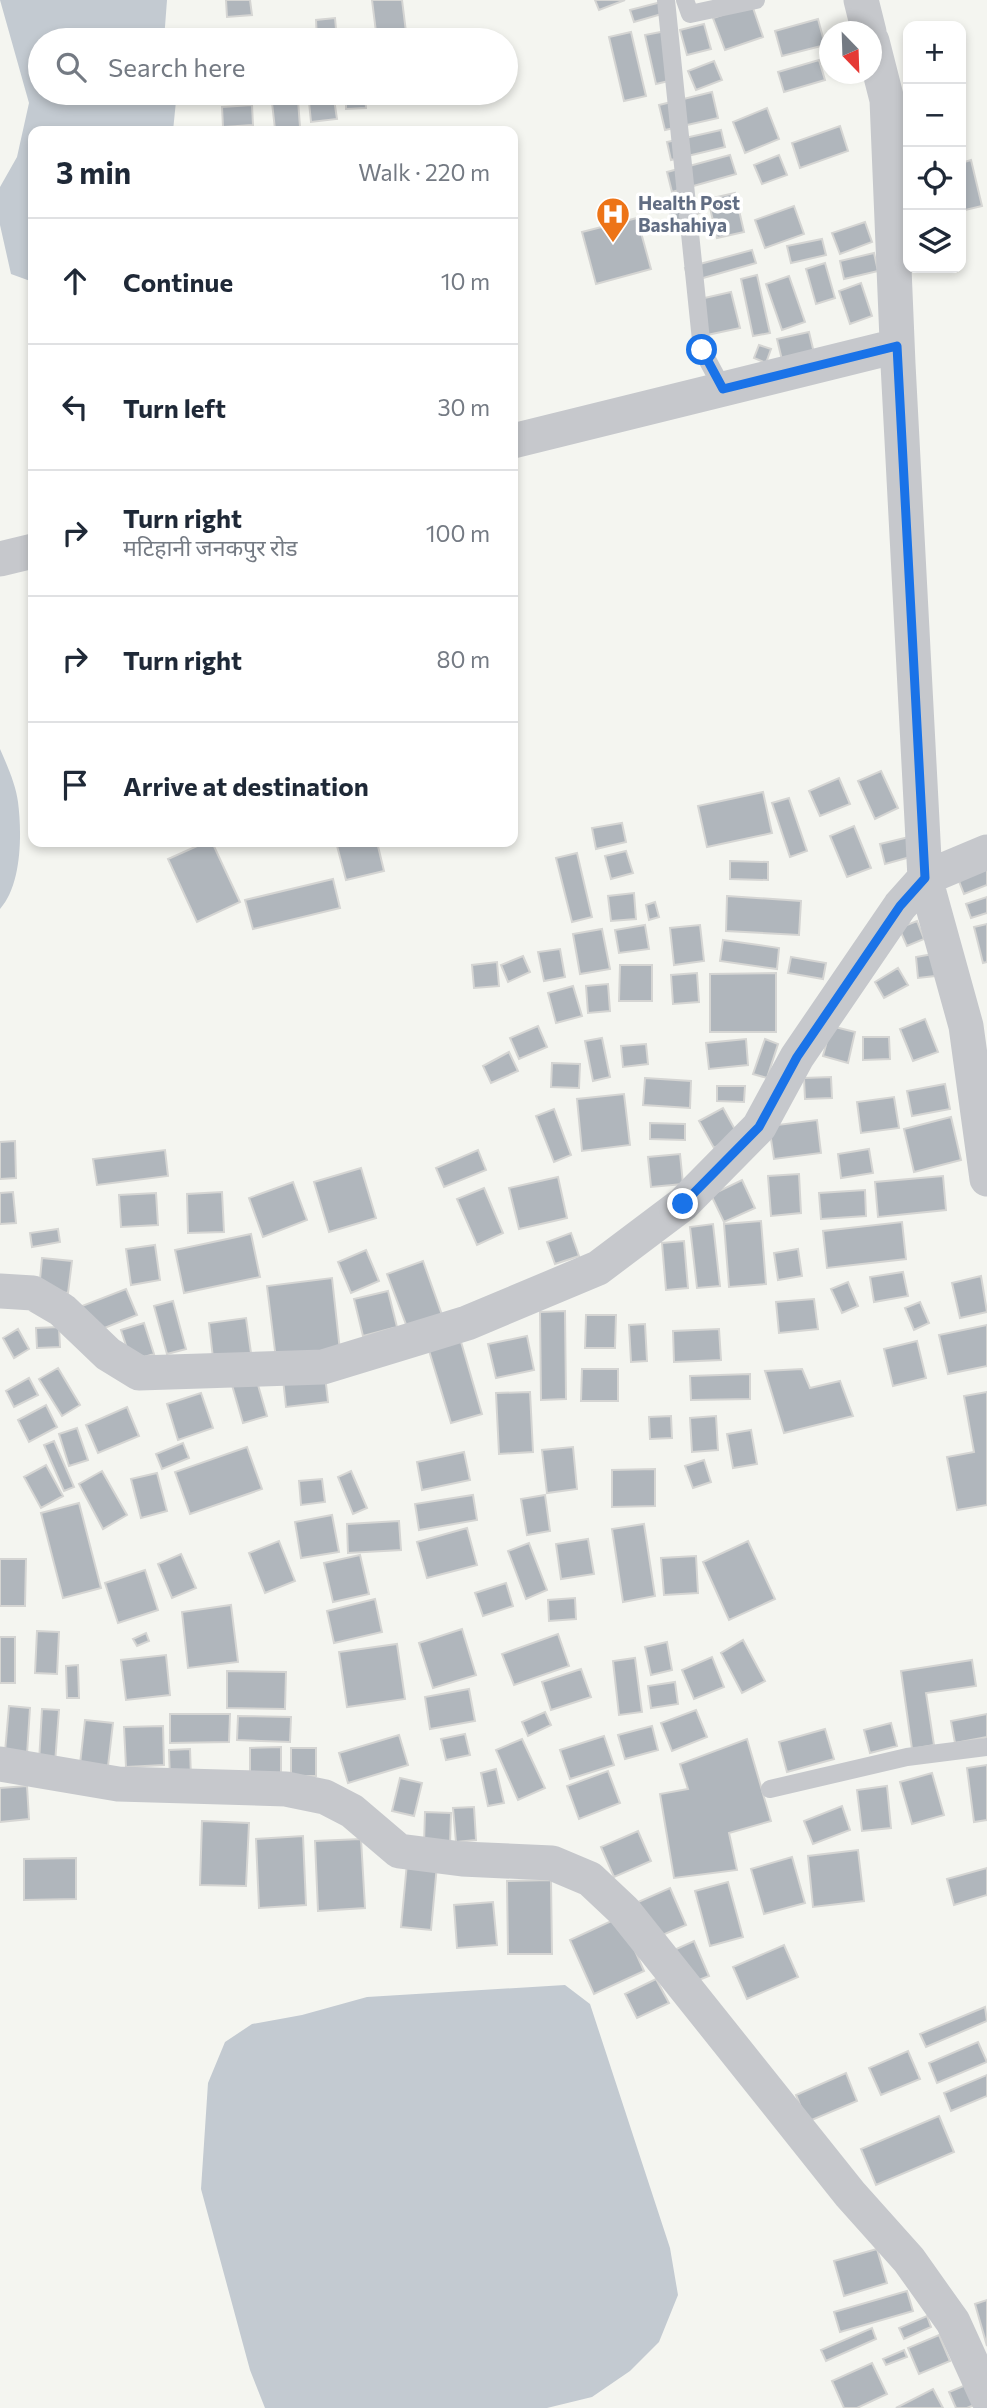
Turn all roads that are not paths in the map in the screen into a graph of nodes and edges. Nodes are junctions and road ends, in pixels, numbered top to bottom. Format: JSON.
{"nodes":[{"id":1,"x":666,"y":0,"type":"edge"},
{"id":2,"x":685,"y":0,"type":"edge"},
{"id":3,"x":756,"y":0,"type":"edge"},
{"id":4,"x":861,"y":0,"type":"edge"},
{"id":5,"x":866,"y":21,"type":"edge"},
{"id":6,"x":882,"y":80,"type":"edge"},
{"id":7,"x":897,"y":346,"type":"junction"},
{"id":8,"x":723,"y":389,"type":"junction"},
{"id":9,"x":518,"y":440,"type":"edge"},
{"id":10,"x":28,"y":552,"type":"edge"},
{"id":11,"x":0,"y":559,"type":"edge"},
{"id":12,"x":987,"y":852,"type":"edge"},
{"id":13,"x":925,"y":878,"type":"junction"},
{"id":14,"x":987,"y":1179,"type":"edge"},
{"id":15,"x":0,"y":1291,"type":"edge"},
{"id":16,"x":987,"y":1747,"type":"edge"},
{"id":17,"x":0,"y":1764,"type":"edge"},
{"id":18,"x":770,"y":1789,"type":"dead end"},
{"id":19,"x":987,"y":2397,"type":"edge"}],
"edges":[{"from":1,"to":8,"type":"lane"},
{"from":2,"to":3,"type":"lane"},
{"from":4,"to":5,"type":"street"},
{"from":6,"to":7,"type":"street"},
{"from":7,"to":8,"type":"street"},
{"from":7,"to":13,"type":"street"},
{"from":8,"to":9,"type":"street"},
{"from":10,"to":11,"type":"street"},
{"from":12,"to":13,"type":"street"},
{"from":13,"to":14,"type":"street"},
{"from":13,"to":15,"type":"street"},
{"from":16,"to":18,"type":"lane"},
{"from":17,"to":19,"type":"street"}]}
